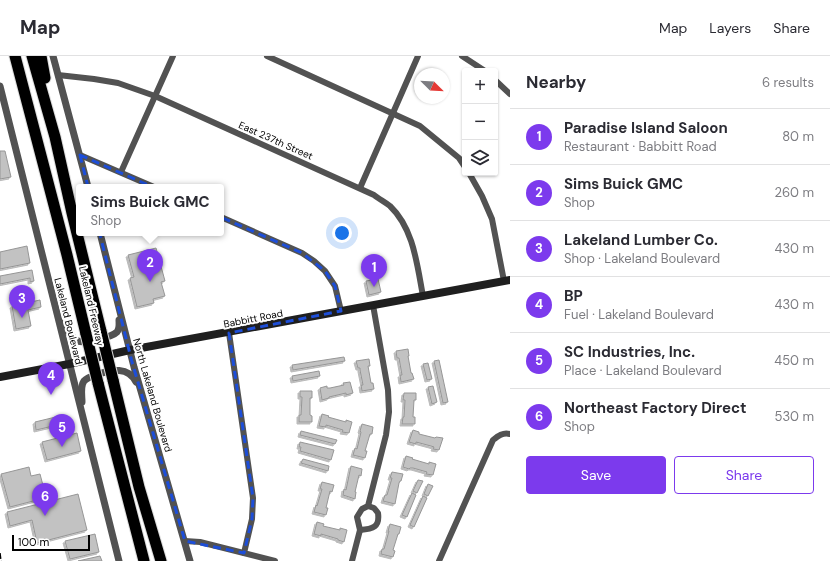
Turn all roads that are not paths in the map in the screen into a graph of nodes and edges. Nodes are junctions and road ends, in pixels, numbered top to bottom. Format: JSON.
{"nodes":[{"id":1,"x":10,"y":56,"type":"edge"},
{"id":2,"x":15,"y":56,"type":"edge"},
{"id":3,"x":32,"y":56,"type":"edge"},
{"id":4,"x":41,"y":56,"type":"edge"},
{"id":5,"x":53,"y":56,"type":"edge"},
{"id":6,"x":173,"y":56,"type":"edge"},
{"id":7,"x":267,"y":56,"type":"edge"},
{"id":8,"x":418,"y":56,"type":"edge"},
{"id":9,"x":462,"y":56,"type":"edge"},
{"id":10,"x":480,"y":68,"type":"edge"},
{"id":11,"x":58,"y":75,"type":"junction"},
{"id":12,"x":498,"y":83,"type":"edge"},
{"id":13,"x":0,"y":86,"type":"edge"},
{"id":14,"x":510,"y":94,"type":"edge"},
{"id":15,"x":154,"y":96,"type":"junction"},
{"id":16,"x":27,"y":98,"type":"junction"},
{"id":17,"x":394,"y":113,"type":"junction"},
{"id":18,"x":55,"y":137,"type":"junction"},
{"id":19,"x":80,"y":155,"type":"junction"},
{"id":20,"x":462,"y":163,"type":"edge"},
{"id":21,"x":120,"y":172,"type":"junction"},
{"id":22,"x":471,"y":176,"type":"edge"},
{"id":23,"x":87,"y":184,"type":"edge"},
{"id":24,"x":147,"y":184,"type":"edge"},
{"id":25,"x":360,"y":188,"type":"junction"},
{"id":26,"x":224,"y":218,"type":"edge"},
{"id":27,"x":76,"y":228,"type":"edge"},
{"id":28,"x":78,"y":236,"type":"edge"},
{"id":29,"x":101,"y":236,"type":"edge"},
{"id":30,"x":507,"y":280,"type":"edge"},
{"id":31,"x":423,"y":296,"type":"junction"},
{"id":32,"x":373,"y":305,"type":"junction"},
{"id":33,"x":120,"y":310,"type":"junction"},
{"id":34,"x":341,"y":311,"type":"junction"},
{"id":35,"x":59,"y":320,"type":"junction"},
{"id":36,"x":229,"y":333,"type":"junction"},
{"id":37,"x":130,"y":350,"type":"junction"},
{"id":38,"x":69,"y":364,"type":"junction"},
{"id":39,"x":0,"y":377,"type":"edge"},
{"id":40,"x":141,"y":391,"type":"junction"},
{"id":41,"x":83,"y":414,"type":"junction"},
{"id":42,"x":510,"y":434,"type":"edge"},
{"id":43,"x":368,"y":506,"type":"junction"},
{"id":44,"x":151,"y":524,"type":"junction"},
{"id":45,"x":360,"y":530,"type":"junction"},
{"id":46,"x":185,"y":541,"type":"junction"},
{"id":47,"x":244,"y":553,"type":"junction"},
{"id":48,"x":120,"y":561,"type":"edge"},
{"id":49,"x":144,"y":561,"type":"edge"},
{"id":50,"x":161,"y":561,"type":"edge"},
{"id":51,"x":167,"y":561,"type":"edge"},
{"id":52,"x":190,"y":561,"type":"edge"},
{"id":53,"x":275,"y":561,"type":"edge"},
{"id":54,"x":352,"y":561,"type":"edge"},
{"id":55,"x":439,"y":561,"type":"edge"}],
"edges":[{"from":1,"to":16,"type":"highway"},
{"from":2,"to":16,"type":"highway","name":"Lakeland Freeway"},
{"from":3,"to":18,"type":"highway","name":"Lakeland Freeway"},
{"from":4,"to":18,"type":"highway"},
{"from":5,"to":11,"type":"street"},
{"from":6,"to":15,"type":"street"},
{"from":7,"to":17,"type":"street"},
{"from":8,"to":17,"type":"street"},
{"from":9,"to":10,"type":"street"},
{"from":11,"to":15,"type":"street","name":"East 237th Street"},
{"from":11,"to":19,"type":"street"},
{"from":12,"to":14,"type":"street"},
{"from":13,"to":35,"type":"street","name":"Lakeland Boulevard"},
{"from":15,"to":21,"type":"street"},
{"from":15,"to":25,"type":"street","name":"East 237th Street"},
{"from":16,"to":49,"type":"highway","name":"Lakeland Freeway","bridge":true},
{"from":17,"to":20,"type":"street"},
{"from":17,"to":25,"type":"street"},
{"from":18,"to":27,"type":"highway","name":"Lakeland Freeway","bridge":true},
{"from":19,"to":21,"type":"street"},
{"from":19,"to":23,"type":"street"},
{"from":21,"to":24,"type":"street"},
{"from":22,"to":30,"type":"street"},
{"from":25,"to":31,"type":"street","name":"East 237th Street"},
{"from":26,"to":34,"type":"street"},
{"from":28,"to":44,"type":"highway","name":"Lakeland Freeway","bridge":true},
{"from":29,"to":33,"type":"street","name":"North Lakeland Boulevard"},
{"from":30,"to":31,"type":"main road","name":"Babbitt Road"},
{"from":31,"to":32,"type":"main road","name":"Babbitt Road"},
{"from":32,"to":34,"type":"main road","name":"Babbitt Road"},
{"from":32,"to":43,"type":"street"},
{"from":33,"to":35,"type":"street"},
{"from":33,"to":37,"type":"street","name":"North Lakeland Boulevard"},
{"from":34,"to":36,"type":"main road","name":"Babbitt Road"},
{"from":35,"to":38,"type":"street","name":"Lakeland Boulevard"},
{"from":36,"to":37,"type":"main road","name":"Babbitt Road"},
{"from":36,"to":47,"type":"street"},
{"from":37,"to":38,"type":"main road","name":"Babbitt Road"},
{"from":37,"to":40,"type":"street","name":"North Lakeland Boulevard"},
{"from":38,"to":39,"type":"main road","name":"Babbitt Road"},
{"from":38,"to":41,"type":"street","name":"Lakeland Boulevard"},
{"from":40,"to":41,"type":"street"},
{"from":40,"to":46,"type":"street","name":"North Lakeland Boulevard"},
{"from":41,"to":48,"type":"street","name":"Lakeland Boulevard"},
{"from":42,"to":55,"type":"street"},
{"from":43,"to":45,"type":"street"},
{"from":43,"to":45,"type":"street"},
{"from":44,"to":50,"type":"highway","name":"Lakeland Freeway"},
{"from":44,"to":51,"type":"highway"},
{"from":45,"to":54,"type":"street"},
{"from":46,"to":47,"type":"street"},
{"from":46,"to":52,"type":"street","name":"North Lakeland Boulevard"},
{"from":47,"to":53,"type":"street"}]}
